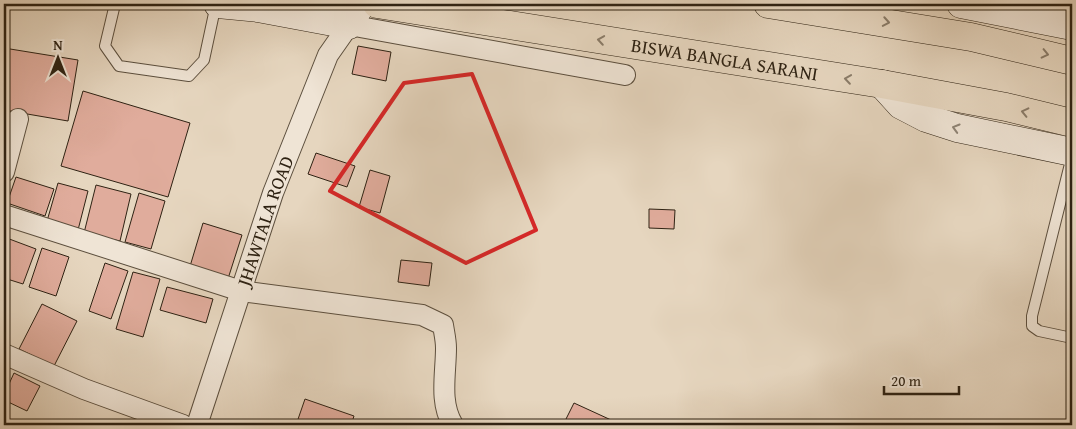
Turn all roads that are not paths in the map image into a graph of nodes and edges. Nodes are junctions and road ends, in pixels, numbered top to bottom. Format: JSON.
{"nodes":[{"id":1,"x":114,"y":4,"type":"edge"},
{"id":2,"x":217,"y":4,"type":"edge"},
{"id":3,"x":377,"y":4,"type":"edge"},
{"id":4,"x":768,"y":4,"type":"edge"},
{"id":5,"x":961,"y":4,"type":"edge"},
{"id":6,"x":355,"y":14,"type":"edge"},
{"id":7,"x":1062,"y":17,"type":"edge"},
{"id":8,"x":1072,"y":61,"type":"edge"},
{"id":9,"x":625,"y":75,"type":"dead end"},
{"id":10,"x":882,"y":84,"type":"junction"},
{"id":11,"x":18,"y":119,"type":"dead end"},
{"id":12,"x":1072,"y":123,"type":"edge"},
{"id":13,"x":1072,"y":152,"type":"edge"},
{"id":14,"x":1072,"y":156,"type":"edge"},
{"id":15,"x":4,"y":172,"type":"edge"},
{"id":16,"x":4,"y":215,"type":"edge"},
{"id":17,"x":241,"y":291,"type":"junction"},
{"id":18,"x":1072,"y":338,"type":"edge"},
{"id":19,"x":4,"y":354,"type":"edge"},
{"id":20,"x":183,"y":425,"type":"edge"},
{"id":21,"x":197,"y":425,"type":"edge"},
{"id":22,"x":453,"y":425,"type":"edge"}],
"edges":[{"from":1,"to":2,"type":"lane"},
{"from":2,"to":6,"type":"street"},
{"from":10,"to":3,"type":"main road","name":"BISWA BANGLA SARANI","one_way":true},
{"from":4,"to":8,"type":"main road","one_way":true},
{"from":5,"to":7,"type":"street"},
{"from":6,"to":9,"type":"street"},
{"from":6,"to":17,"type":"street","name":"JHAWTALA ROAD"},
{"from":12,"to":10,"type":"main road","name":"BISWA BANGLA SARANI","one_way":true},
{"from":13,"to":10,"type":"street","one_way":true},
{"from":11,"to":15,"type":"street"},
{"from":14,"to":18,"type":"lane"},
{"from":16,"to":17,"type":"street"},
{"from":17,"to":21,"type":"street","name":"JHAWTALA ROAD"},
{"from":17,"to":22,"type":"street"},
{"from":19,"to":20,"type":"street"}]}
